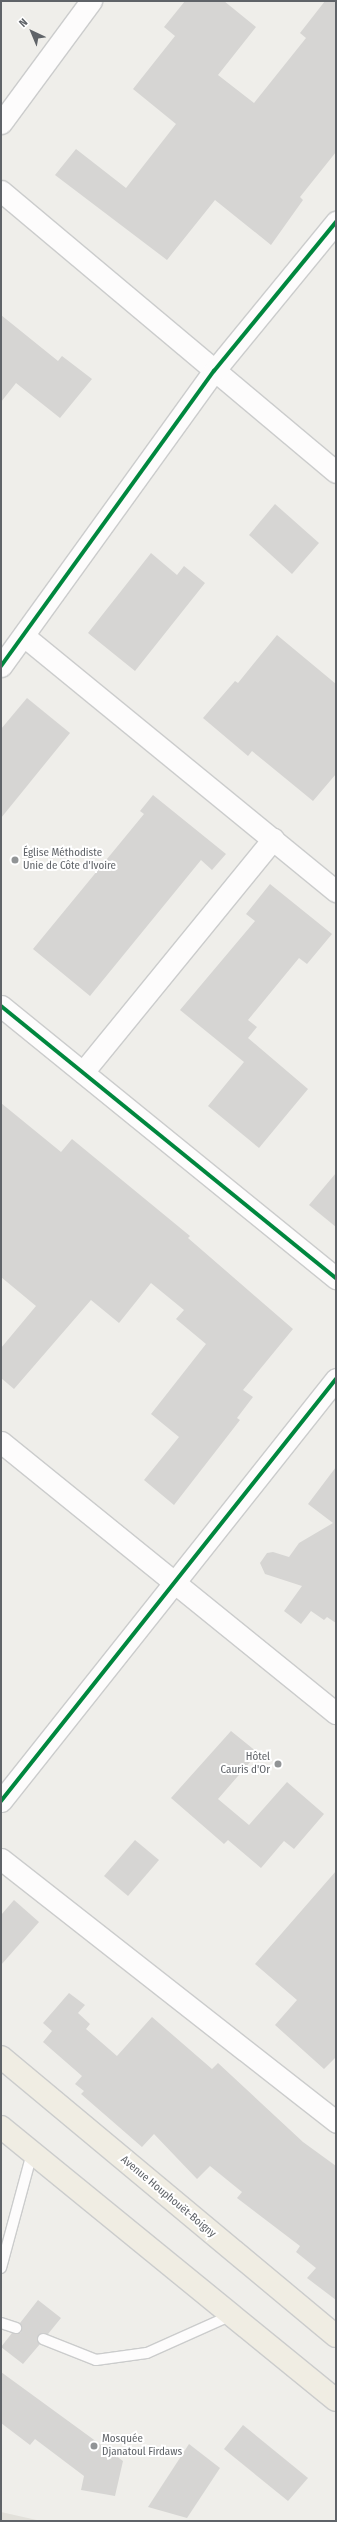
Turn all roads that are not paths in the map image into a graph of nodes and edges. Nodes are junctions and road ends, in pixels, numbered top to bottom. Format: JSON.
{"nodes":[{"id":1,"x":91,"y":1,"type":"edge"},
{"id":2,"x":1,"y":123,"type":"edge"},
{"id":3,"x":1,"y":191,"type":"edge"},
{"id":4,"x":336,"y":222,"type":"edge"},
{"id":5,"x":214,"y":371,"type":"junction"},
{"id":6,"x":336,"y":472,"type":"edge"},
{"id":7,"x":24,"y":636,"type":"junction"},
{"id":8,"x":1,"y":666,"type":"edge"},
{"id":9,"x":273,"y":839,"type":"junction"},
{"id":10,"x":336,"y":891,"type":"edge"},
{"id":11,"x":1,"y":1006,"type":"edge"},
{"id":12,"x":83,"y":1072,"type":"junction"},
{"id":13,"x":336,"y":1278,"type":"edge"},
{"id":14,"x":336,"y":1379,"type":"edge"},
{"id":15,"x":1,"y":1442,"type":"edge"},
{"id":16,"x":173,"y":1583,"type":"junction"},
{"id":17,"x":336,"y":1713,"type":"edge"},
{"id":18,"x":1,"y":1801,"type":"edge"},
{"id":19,"x":1,"y":1860,"type":"edge"},
{"id":20,"x":1,"y":2057,"type":"edge"},
{"id":21,"x":336,"y":2122,"type":"edge"},
{"id":22,"x":1,"y":2127,"type":"edge"},
{"id":23,"x":32,"y":2153,"type":"junction"},
{"id":24,"x":1,"y":2268,"type":"edge"},
{"id":25,"x":234,"y":2314,"type":"junction"},
{"id":26,"x":1,"y":2323,"type":"edge"},
{"id":27,"x":16,"y":2328,"type":"dead end"},
{"id":28,"x":336,"y":2336,"type":"edge"},
{"id":29,"x":44,"y":2340,"type":"dead end"},
{"id":30,"x":336,"y":2400,"type":"edge"}],
"edges":[{"from":1,"to":2,"type":"street"},
{"from":3,"to":5,"type":"street"},
{"from":4,"to":5,"type":"street"},
{"from":5,"to":6,"type":"street"},
{"from":5,"to":7,"type":"street"},
{"from":7,"to":8,"type":"street"},
{"from":7,"to":9,"type":"street"},
{"from":9,"to":10,"type":"street"},
{"from":9,"to":12,"type":"street"},
{"from":11,"to":12,"type":"street"},
{"from":12,"to":13,"type":"street"},
{"from":14,"to":16,"type":"street"},
{"from":15,"to":16,"type":"street"},
{"from":16,"to":17,"type":"street"},
{"from":16,"to":18,"type":"street"},
{"from":19,"to":21,"type":"street"},
{"from":20,"to":28,"type":"highway","name":"Avenue Houphouët-Boigny"},
{"from":22,"to":23,"type":"highway"},
{"from":23,"to":24,"type":"lane"},
{"from":23,"to":25,"type":"highway"},
{"from":25,"to":29,"type":"lane"},
{"from":25,"to":30,"type":"highway"},
{"from":26,"to":27,"type":"lane"}]}
